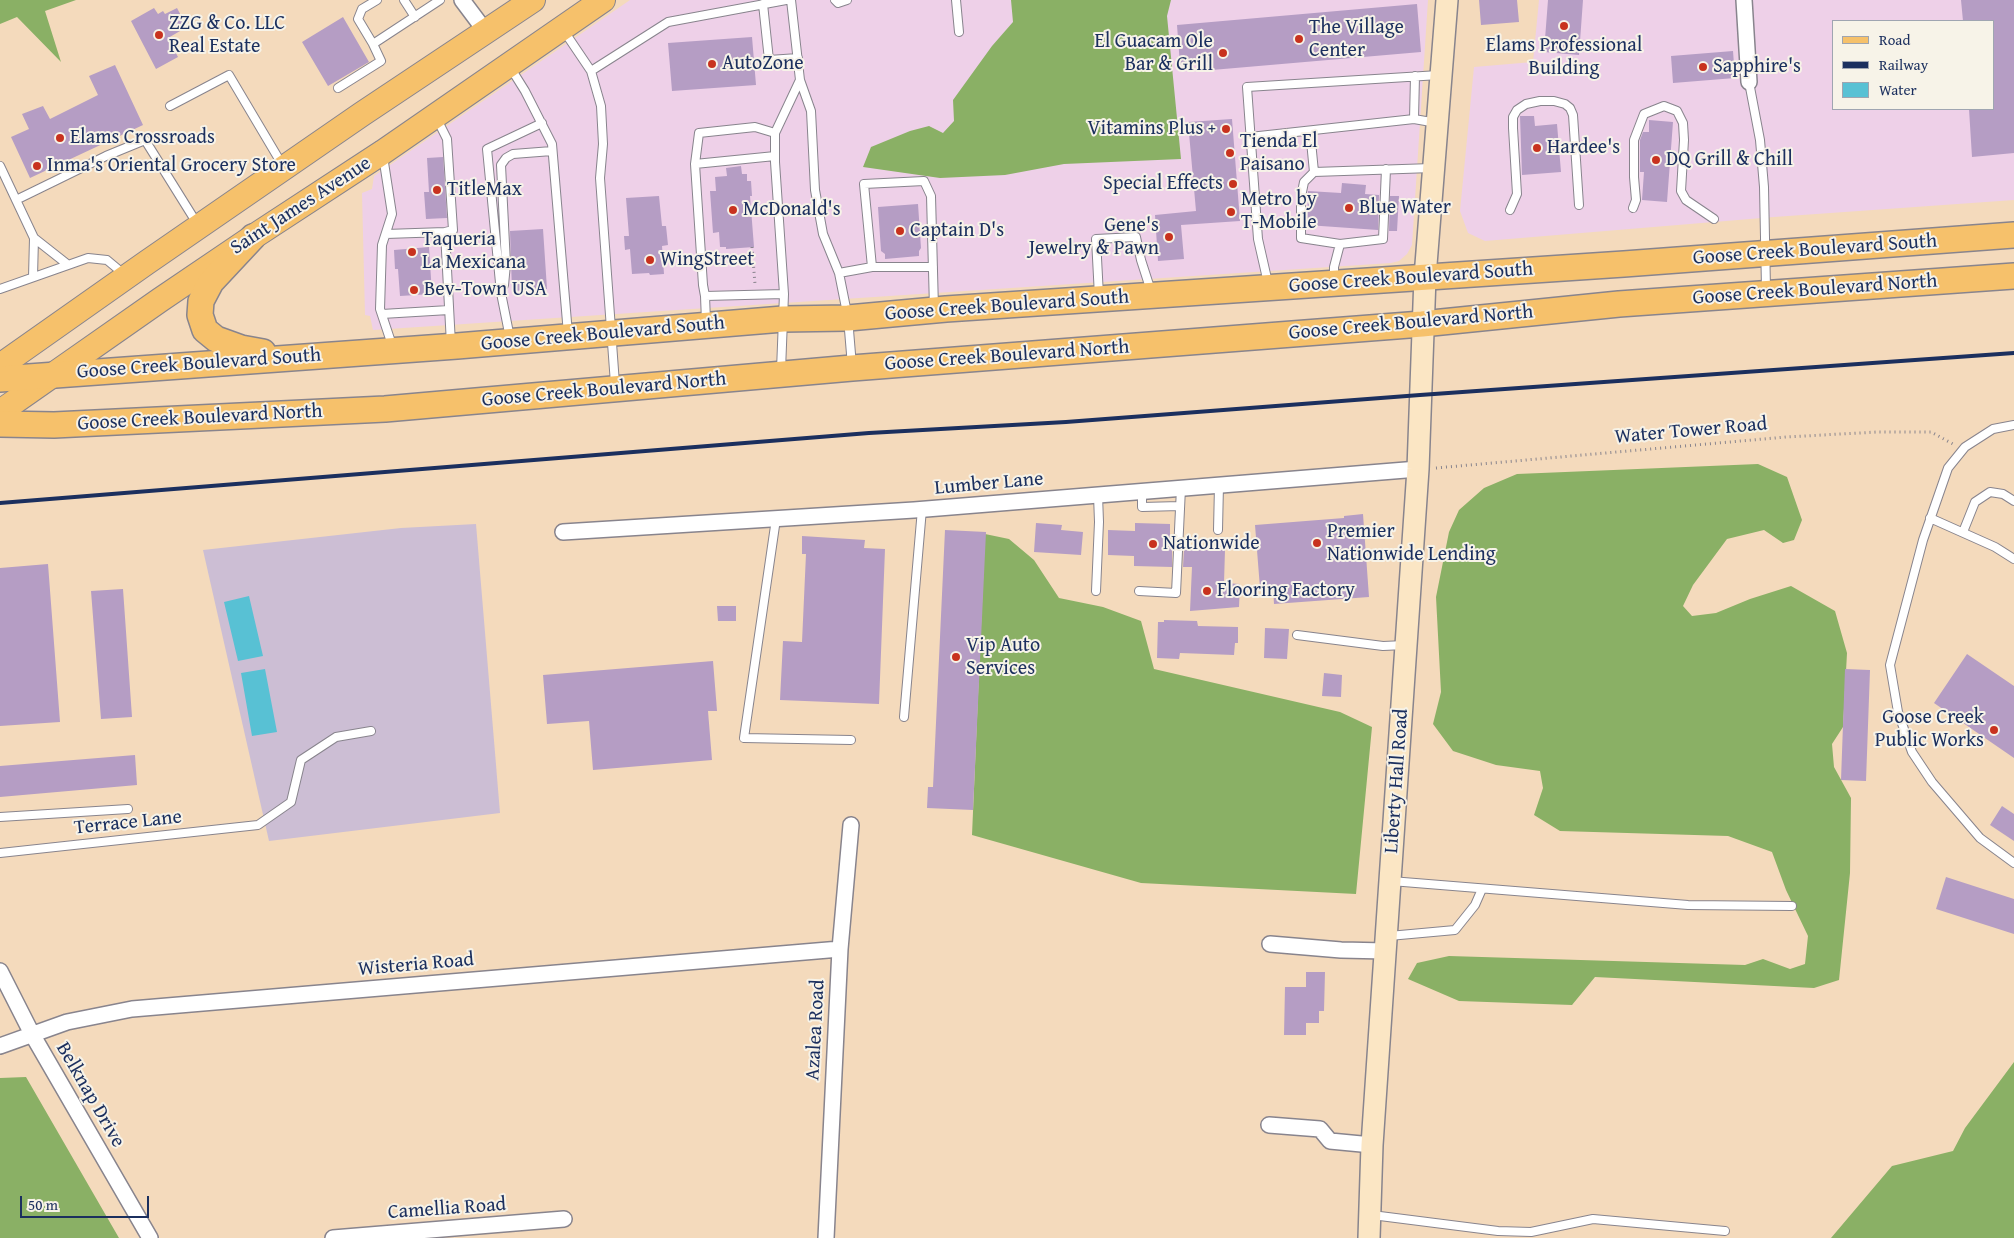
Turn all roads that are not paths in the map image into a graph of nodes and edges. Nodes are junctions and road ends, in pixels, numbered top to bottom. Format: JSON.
{"nodes":[{"id":1,"x":377,"y":0,"type":"edge"},
{"id":2,"x":404,"y":0,"type":"edge"},
{"id":3,"x":440,"y":0,"type":"edge"},
{"id":4,"x":462,"y":0,"type":"edge"},
{"id":5,"x":533,"y":0,"type":"edge"},
{"id":6,"x":603,"y":0,"type":"edge"},
{"id":7,"x":786,"y":0,"type":"edge"},
{"id":8,"x":791,"y":0,"type":"edge"},
{"id":9,"x":835,"y":0,"type":"edge"},
{"id":10,"x":847,"y":0,"type":"edge"},
{"id":11,"x":956,"y":0,"type":"edge"},
{"id":12,"x":1447,"y":0,"type":"edge"},
{"id":13,"x":1744,"y":0,"type":"edge"},
{"id":14,"x":763,"y":4,"type":"junction"},
{"id":15,"x":415,"y":17,"type":"junction"},
{"id":16,"x":562,"y":28,"type":"junction"},
{"id":17,"x":486,"y":32,"type":"junction"},
{"id":18,"x":959,"y":32,"type":"dead end"},
{"id":19,"x":373,"y":44,"type":"junction"},
{"id":20,"x":798,"y":58,"type":"junction"},
{"id":21,"x":508,"y":66,"type":"junction"},
{"id":22,"x":591,"y":71,"type":"junction"},
{"id":23,"x":1441,"y":75,"type":"junction"},
{"id":24,"x":1415,"y":76,"type":"junction"},
{"id":25,"x":800,"y":80,"type":"junction"},
{"id":26,"x":1749,"y":82,"type":"joint"},
{"id":27,"x":338,"y":88,"type":"dead end"},
{"id":28,"x":170,"y":106,"type":"dead end"},
{"id":29,"x":435,"y":116,"type":"junction"},
{"id":30,"x":1414,"y":119,"type":"junction"},
{"id":31,"x":542,"y":123,"type":"junction"},
{"id":32,"x":1437,"y":123,"type":"junction"},
{"id":33,"x":1310,"y":131,"type":"junction"},
{"id":34,"x":775,"y":133,"type":"junction"},
{"id":35,"x":1250,"y":137,"type":"junction"},
{"id":36,"x":552,"y":151,"type":"junction"},
{"id":37,"x":383,"y":152,"type":"junction"},
{"id":38,"x":775,"y":156,"type":"junction"},
{"id":39,"x":695,"y":164,"type":"junction"},
{"id":40,"x":0,"y":166,"type":"edge"},
{"id":41,"x":284,"y":168,"type":"junction"},
{"id":42,"x":1434,"y":168,"type":"junction"},
{"id":43,"x":1386,"y":169,"type":"junction"},
{"id":44,"x":1314,"y":172,"type":"junction"},
{"id":45,"x":16,"y":200,"type":"junction"},
{"id":46,"x":1579,"y":205,"type":"dead end"},
{"id":47,"x":1633,"y":208,"type":"dead end"},
{"id":48,"x":1510,"y":210,"type":"dead end"},
{"id":49,"x":1714,"y":219,"type":"dead end"},
{"id":50,"x":199,"y":226,"type":"junction"},
{"id":51,"x":444,"y":232,"type":"junction"},
{"id":52,"x":386,"y":234,"type":"junction"},
{"id":53,"x":2014,"y":235,"type":"edge"},
{"id":54,"x":253,"y":237,"type":"junction"},
{"id":55,"x":34,"y":238,"type":"junction"},
{"id":56,"x":1340,"y":244,"type":"junction"},
{"id":57,"x":1765,"y":253,"type":"junction"},
{"id":58,"x":67,"y":264,"type":"junction"},
{"id":59,"x":872,"y":267,"type":"junction"},
{"id":60,"x":932,"y":267,"type":"junction"},
{"id":61,"x":839,"y":273,"type":"junction"},
{"id":62,"x":126,"y":276,"type":"junction"},
{"id":63,"x":2014,"y":276,"type":"edge"},
{"id":64,"x":33,"y":277,"type":"junction"},
{"id":65,"x":1425,"y":277,"type":"junction"},
{"id":66,"x":1334,"y":283,"type":"junction"},
{"id":67,"x":1269,"y":288,"type":"junction"},
{"id":68,"x":0,"y":289,"type":"edge"},
{"id":69,"x":784,"y":294,"type":"junction"},
{"id":70,"x":1766,"y":294,"type":"junction"},
{"id":71,"x":1153,"y":295,"type":"junction"},
{"id":72,"x":705,"y":296,"type":"junction"},
{"id":73,"x":1099,"y":298,"type":"junction"},
{"id":74,"x":502,"y":301,"type":"junction"},
{"id":75,"x":449,"y":310,"type":"junction"},
{"id":76,"x":934,"y":310,"type":"junction"},
{"id":77,"x":382,"y":314,"type":"junction"},
{"id":78,"x":848,"y":318,"type":"junction"},
{"id":79,"x":783,"y":320,"type":"junction"},
{"id":80,"x":1422,"y":324,"type":"junction"},
{"id":81,"x":707,"y":326,"type":"junction"},
{"id":82,"x":611,"y":334,"type":"junction"},
{"id":83,"x":569,"y":338,"type":"junction"},
{"id":84,"x":510,"y":342,"type":"junction"},
{"id":85,"x":451,"y":346,"type":"junction"},
{"id":86,"x":394,"y":350,"type":"junction"},
{"id":87,"x":300,"y":357,"type":"junction"},
{"id":88,"x":0,"y":366,"type":"edge"},
{"id":89,"x":852,"y":368,"type":"junction"},
{"id":90,"x":52,"y":375,"type":"junction"},
{"id":91,"x":780,"y":375,"type":"junction"},
{"id":92,"x":0,"y":378,"type":"edge"},
{"id":93,"x":616,"y":389,"type":"junction"},
{"id":94,"x":0,"y":412,"type":"edge"},
{"id":95,"x":0,"y":424,"type":"edge"},
{"id":96,"x":2014,"y":425,"type":"edge"},
{"id":97,"x":1418,"y":469,"type":"junction"},
{"id":98,"x":1219,"y":485,"type":"junction"},
{"id":99,"x":1181,"y":488,"type":"junction"},
{"id":100,"x":1142,"y":492,"type":"junction"},
{"id":101,"x":1098,"y":495,"type":"junction"},
{"id":102,"x":2014,"y":501,"type":"edge"},
{"id":103,"x":1180,"y":506,"type":"junction"},
{"id":104,"x":922,"y":509,"type":"junction"},
{"id":105,"x":776,"y":518,"type":"junction"},
{"id":106,"x":1930,"y":518,"type":"junction"},
{"id":107,"x":1218,"y":530,"type":"dead end"},
{"id":108,"x":563,"y":532,"type":"dead end"},
{"id":109,"x":1963,"y":532,"type":"junction"},
{"id":110,"x":2014,"y":559,"type":"edge"},
{"id":111,"x":1096,"y":591,"type":"dead end"},
{"id":112,"x":1140,"y":591,"type":"dead end"},
{"id":113,"x":1297,"y":635,"type":"dead end"},
{"id":114,"x":1407,"y":645,"type":"junction"},
{"id":115,"x":904,"y":717,"type":"dead end"},
{"id":116,"x":371,"y":731,"type":"dead end"},
{"id":117,"x":851,"y":740,"type":"dead end"},
{"id":118,"x":128,"y":809,"type":"dead end"},
{"id":119,"x":0,"y":817,"type":"edge"},
{"id":120,"x":851,"y":824,"type":"dead end"},
{"id":121,"x":0,"y":853,"type":"edge"},
{"id":122,"x":2014,"y":863,"type":"edge"},
{"id":123,"x":1391,"y":881,"type":"junction"},
{"id":124,"x":1482,"y":889,"type":"junction"},
{"id":125,"x":1792,"y":906,"type":"dead end"},
{"id":126,"x":1270,"y":944,"type":"dead end"},
{"id":127,"x":1386,"y":944,"type":"junction"},
{"id":128,"x":840,"y":949,"type":"junction"},
{"id":129,"x":0,"y":971,"type":"edge"},
{"id":130,"x":32,"y":1034,"type":"junction"},
{"id":131,"x":0,"y":1046,"type":"edge"},
{"id":132,"x":1269,"y":1124,"type":"dead end"},
{"id":133,"x":1372,"y":1145,"type":"junction"},
{"id":134,"x":1370,"y":1215,"type":"junction"},
{"id":135,"x":564,"y":1219,"type":"dead end"},
{"id":136,"x":1726,"y":1231,"type":"dead end"},
{"id":137,"x":150,"y":1238,"type":"edge"},
{"id":138,"x":333,"y":1238,"type":"edge"},
{"id":139,"x":826,"y":1238,"type":"edge"},
{"id":140,"x":1369,"y":1238,"type":"edge"}],
"edges":[{"from":1,"to":19,"type":"lane"},
{"from":2,"to":15,"type":"lane"},
{"from":3,"to":15,"type":"lane"},
{"from":4,"to":17,"type":"street"},
{"from":5,"to":17,"type":"main road","name":"Saint James Avenue"},
{"from":6,"to":16,"type":"main road","name":"Saint James Avenue"},
{"from":7,"to":14,"type":"lane"},
{"from":8,"to":20,"type":"lane"},
{"from":9,"to":10,"type":"lane"},
{"from":11,"to":18,"type":"lane"},
{"from":12,"to":23,"type":"main road","name":"Liberty Hall Road"},
{"from":13,"to":26,"type":"street"},
{"from":14,"to":20,"type":"lane"},
{"from":14,"to":22,"type":"lane"},
{"from":15,"to":19,"type":"lane"},
{"from":16,"to":21,"type":"main road","name":"Saint James Avenue"},
{"from":16,"to":22,"type":"lane"},
{"from":17,"to":41,"type":"main road","name":"Saint James Avenue"},
{"from":19,"to":27,"type":"lane"},
{"from":20,"to":25,"type":"lane"},
{"from":21,"to":29,"type":"main road","name":"Saint James Avenue"},
{"from":21,"to":31,"type":"lane"},
{"from":22,"to":82,"type":"lane"},
{"from":23,"to":24,"type":"lane"},
{"from":23,"to":32,"type":"main road","name":"Liberty Hall Road"},
{"from":24,"to":30,"type":"lane"},
{"from":24,"to":35,"type":"lane"},
{"from":25,"to":34,"type":"lane"},
{"from":25,"to":61,"type":"lane"},
{"from":26,"to":57,"type":"lane"},
{"from":28,"to":41,"type":"lane"},
{"from":29,"to":37,"type":"main road","name":"Saint James Avenue"},
{"from":29,"to":51,"type":"lane"},
{"from":30,"to":32,"type":"lane"},
{"from":30,"to":33,"type":"lane"},
{"from":31,"to":36,"type":"lane"},
{"from":31,"to":74,"type":"lane"},
{"from":32,"to":42,"type":"main road","name":"Liberty Hall Road"},
{"from":33,"to":35,"type":"lane"},
{"from":33,"to":44,"type":"lane"},
{"from":34,"to":38,"type":"lane"},
{"from":34,"to":39,"type":"lane"},
{"from":35,"to":67,"type":"lane"},
{"from":36,"to":74,"type":"lane"},
{"from":36,"to":83,"type":"lane"},
{"from":37,"to":52,"type":"lane"},
{"from":37,"to":54,"type":"main road","name":"Saint James Avenue"},
{"from":38,"to":39,"type":"lane"},
{"from":38,"to":69,"type":"lane"},
{"from":39,"to":72,"type":"lane"},
{"from":40,"to":45,"type":"lane"},
{"from":41,"to":50,"type":"main road","name":"Saint James Avenue"},
{"from":42,"to":43,"type":"lane"},
{"from":42,"to":65,"type":"main road","name":"Liberty Hall Road"},
{"from":43,"to":44,"type":"lane"},
{"from":43,"to":56,"type":"lane"},
{"from":44,"to":56,"type":"lane"},
{"from":45,"to":50,"type":"lane"},
{"from":45,"to":55,"type":"lane"},
{"from":46,"to":48,"type":"lane"},
{"from":47,"to":49,"type":"lane"},
{"from":50,"to":62,"type":"main road","name":"Saint James Avenue"},
{"from":51,"to":52,"type":"lane"},
{"from":51,"to":75,"type":"lane"},
{"from":52,"to":77,"type":"lane"},
{"from":53,"to":57,"type":"highway","name":"Goose Creek Boulevard South"},
{"from":54,"to":87,"type":"highway"},
{"from":54,"to":90,"type":"main road","name":"Saint James Avenue"},
{"from":55,"to":58,"type":"lane"},
{"from":55,"to":64,"type":"lane"},
{"from":56,"to":66,"type":"lane"},
{"from":57,"to":65,"type":"highway","name":"Goose Creek Boulevard South"},
{"from":57,"to":70,"type":"lane"},
{"from":58,"to":62,"type":"lane"},
{"from":58,"to":64,"type":"lane"},
{"from":59,"to":60,"type":"lane"},
{"from":59,"to":60,"type":"lane"},
{"from":59,"to":61,"type":"lane"},
{"from":60,"to":76,"type":"lane"},
{"from":61,"to":78,"type":"lane"},
{"from":62,"to":88,"type":"main road","name":"Saint James Avenue"},
{"from":63,"to":70,"type":"highway","name":"Goose Creek Boulevard North"},
{"from":64,"to":68,"type":"lane"},
{"from":65,"to":66,"type":"highway","name":"Goose Creek Boulevard South"},
{"from":65,"to":80,"type":"main road","name":"Liberty Hall Road"},
{"from":66,"to":67,"type":"highway","name":"Goose Creek Boulevard South"},
{"from":67,"to":71,"type":"highway","name":"Goose Creek Boulevard South"},
{"from":69,"to":72,"type":"lane"},
{"from":69,"to":79,"type":"lane"},
{"from":70,"to":80,"type":"highway","name":"Goose Creek Boulevard North"},
{"from":71,"to":73,"type":"highway","name":"Goose Creek Boulevard South"},
{"from":71,"to":73,"type":"lane"},
{"from":72,"to":81,"type":"lane"},
{"from":73,"to":76,"type":"highway","name":"Goose Creek Boulevard South"},
{"from":74,"to":84,"type":"lane"},
{"from":75,"to":77,"type":"lane"},
{"from":75,"to":85,"type":"lane"},
{"from":76,"to":78,"type":"highway","name":"Goose Creek Boulevard South"},
{"from":77,"to":86,"type":"lane"},
{"from":78,"to":79,"type":"highway","name":"Goose Creek Boulevard South"},
{"from":78,"to":89,"type":"lane"},
{"from":79,"to":81,"type":"highway","name":"Goose Creek Boulevard South"},
{"from":79,"to":91,"type":"lane"},
{"from":80,"to":89,"type":"highway","name":"Goose Creek Boulevard North"},
{"from":80,"to":97,"type":"main road","name":"Liberty Hall Road"},
{"from":81,"to":82,"type":"highway","name":"Goose Creek Boulevard South"},
{"from":82,"to":83,"type":"highway","name":"Goose Creek Boulevard South"},
{"from":82,"to":93,"type":"lane"},
{"from":83,"to":84,"type":"highway","name":"Goose Creek Boulevard South"},
{"from":84,"to":85,"type":"highway","name":"Goose Creek Boulevard South"},
{"from":85,"to":86,"type":"highway","name":"Goose Creek Boulevard South"},
{"from":86,"to":87,"type":"highway","name":"Goose Creek Boulevard South"},
{"from":87,"to":90,"type":"highway","name":"Goose Creek Boulevard South"},
{"from":89,"to":91,"type":"highway","name":"Goose Creek Boulevard North"},
{"from":90,"to":92,"type":"highway","name":"Goose Creek Boulevard South"},
{"from":90,"to":94,"type":"main road","name":"Saint James Avenue"},
{"from":91,"to":93,"type":"highway","name":"Goose Creek Boulevard North"},
{"from":93,"to":95,"type":"highway","name":"Goose Creek Boulevard North"},
{"from":96,"to":106,"type":"lane"},
{"from":97,"to":98,"type":"street","name":"Lumber Lane"},
{"from":97,"to":114,"type":"main road","name":"Liberty Hall Road"},
{"from":98,"to":99,"type":"street","name":"Lumber Lane"},
{"from":98,"to":107,"type":"lane"},
{"from":99,"to":100,"type":"street","name":"Lumber Lane"},
{"from":99,"to":103,"type":"lane"},
{"from":100,"to":101,"type":"street","name":"Lumber Lane"},
{"from":100,"to":103,"type":"lane"},
{"from":101,"to":104,"type":"street","name":"Lumber Lane"},
{"from":101,"to":111,"type":"lane"},
{"from":102,"to":109,"type":"lane"},
{"from":103,"to":112,"type":"lane"},
{"from":104,"to":105,"type":"street","name":"Lumber Lane"},
{"from":104,"to":115,"type":"lane"},
{"from":105,"to":108,"type":"street","name":"Lumber Lane"},
{"from":105,"to":117,"type":"lane"},
{"from":106,"to":109,"type":"lane"},
{"from":106,"to":122,"type":"lane"},
{"from":109,"to":110,"type":"lane"},
{"from":113,"to":114,"type":"lane"},
{"from":114,"to":123,"type":"main road","name":"Liberty Hall Road"},
{"from":116,"to":121,"type":"lane","name":"Terrace Lane"},
{"from":118,"to":119,"type":"lane"},
{"from":120,"to":128,"type":"street","name":"Azalea Road"},
{"from":123,"to":124,"type":"lane"},
{"from":123,"to":127,"type":"main road","name":"Liberty Hall Road"},
{"from":124,"to":125,"type":"lane"},
{"from":124,"to":127,"type":"lane"},
{"from":126,"to":127,"type":"street"},
{"from":127,"to":133,"type":"main road","name":"Liberty Hall Road"},
{"from":128,"to":130,"type":"street","name":"Wisteria Road"},
{"from":128,"to":139,"type":"street","name":"Azalea Road"},
{"from":129,"to":130,"type":"street","name":"Belknap Drive"},
{"from":130,"to":131,"type":"street","name":"Wisteria Road"},
{"from":130,"to":137,"type":"street","name":"Belknap Drive"},
{"from":132,"to":133,"type":"street"},
{"from":133,"to":134,"type":"main road","name":"Liberty Hall Road"},
{"from":134,"to":136,"type":"lane"},
{"from":134,"to":140,"type":"main road","name":"Liberty Hall Road"},
{"from":135,"to":138,"type":"street","name":"Camellia Road"}]}
